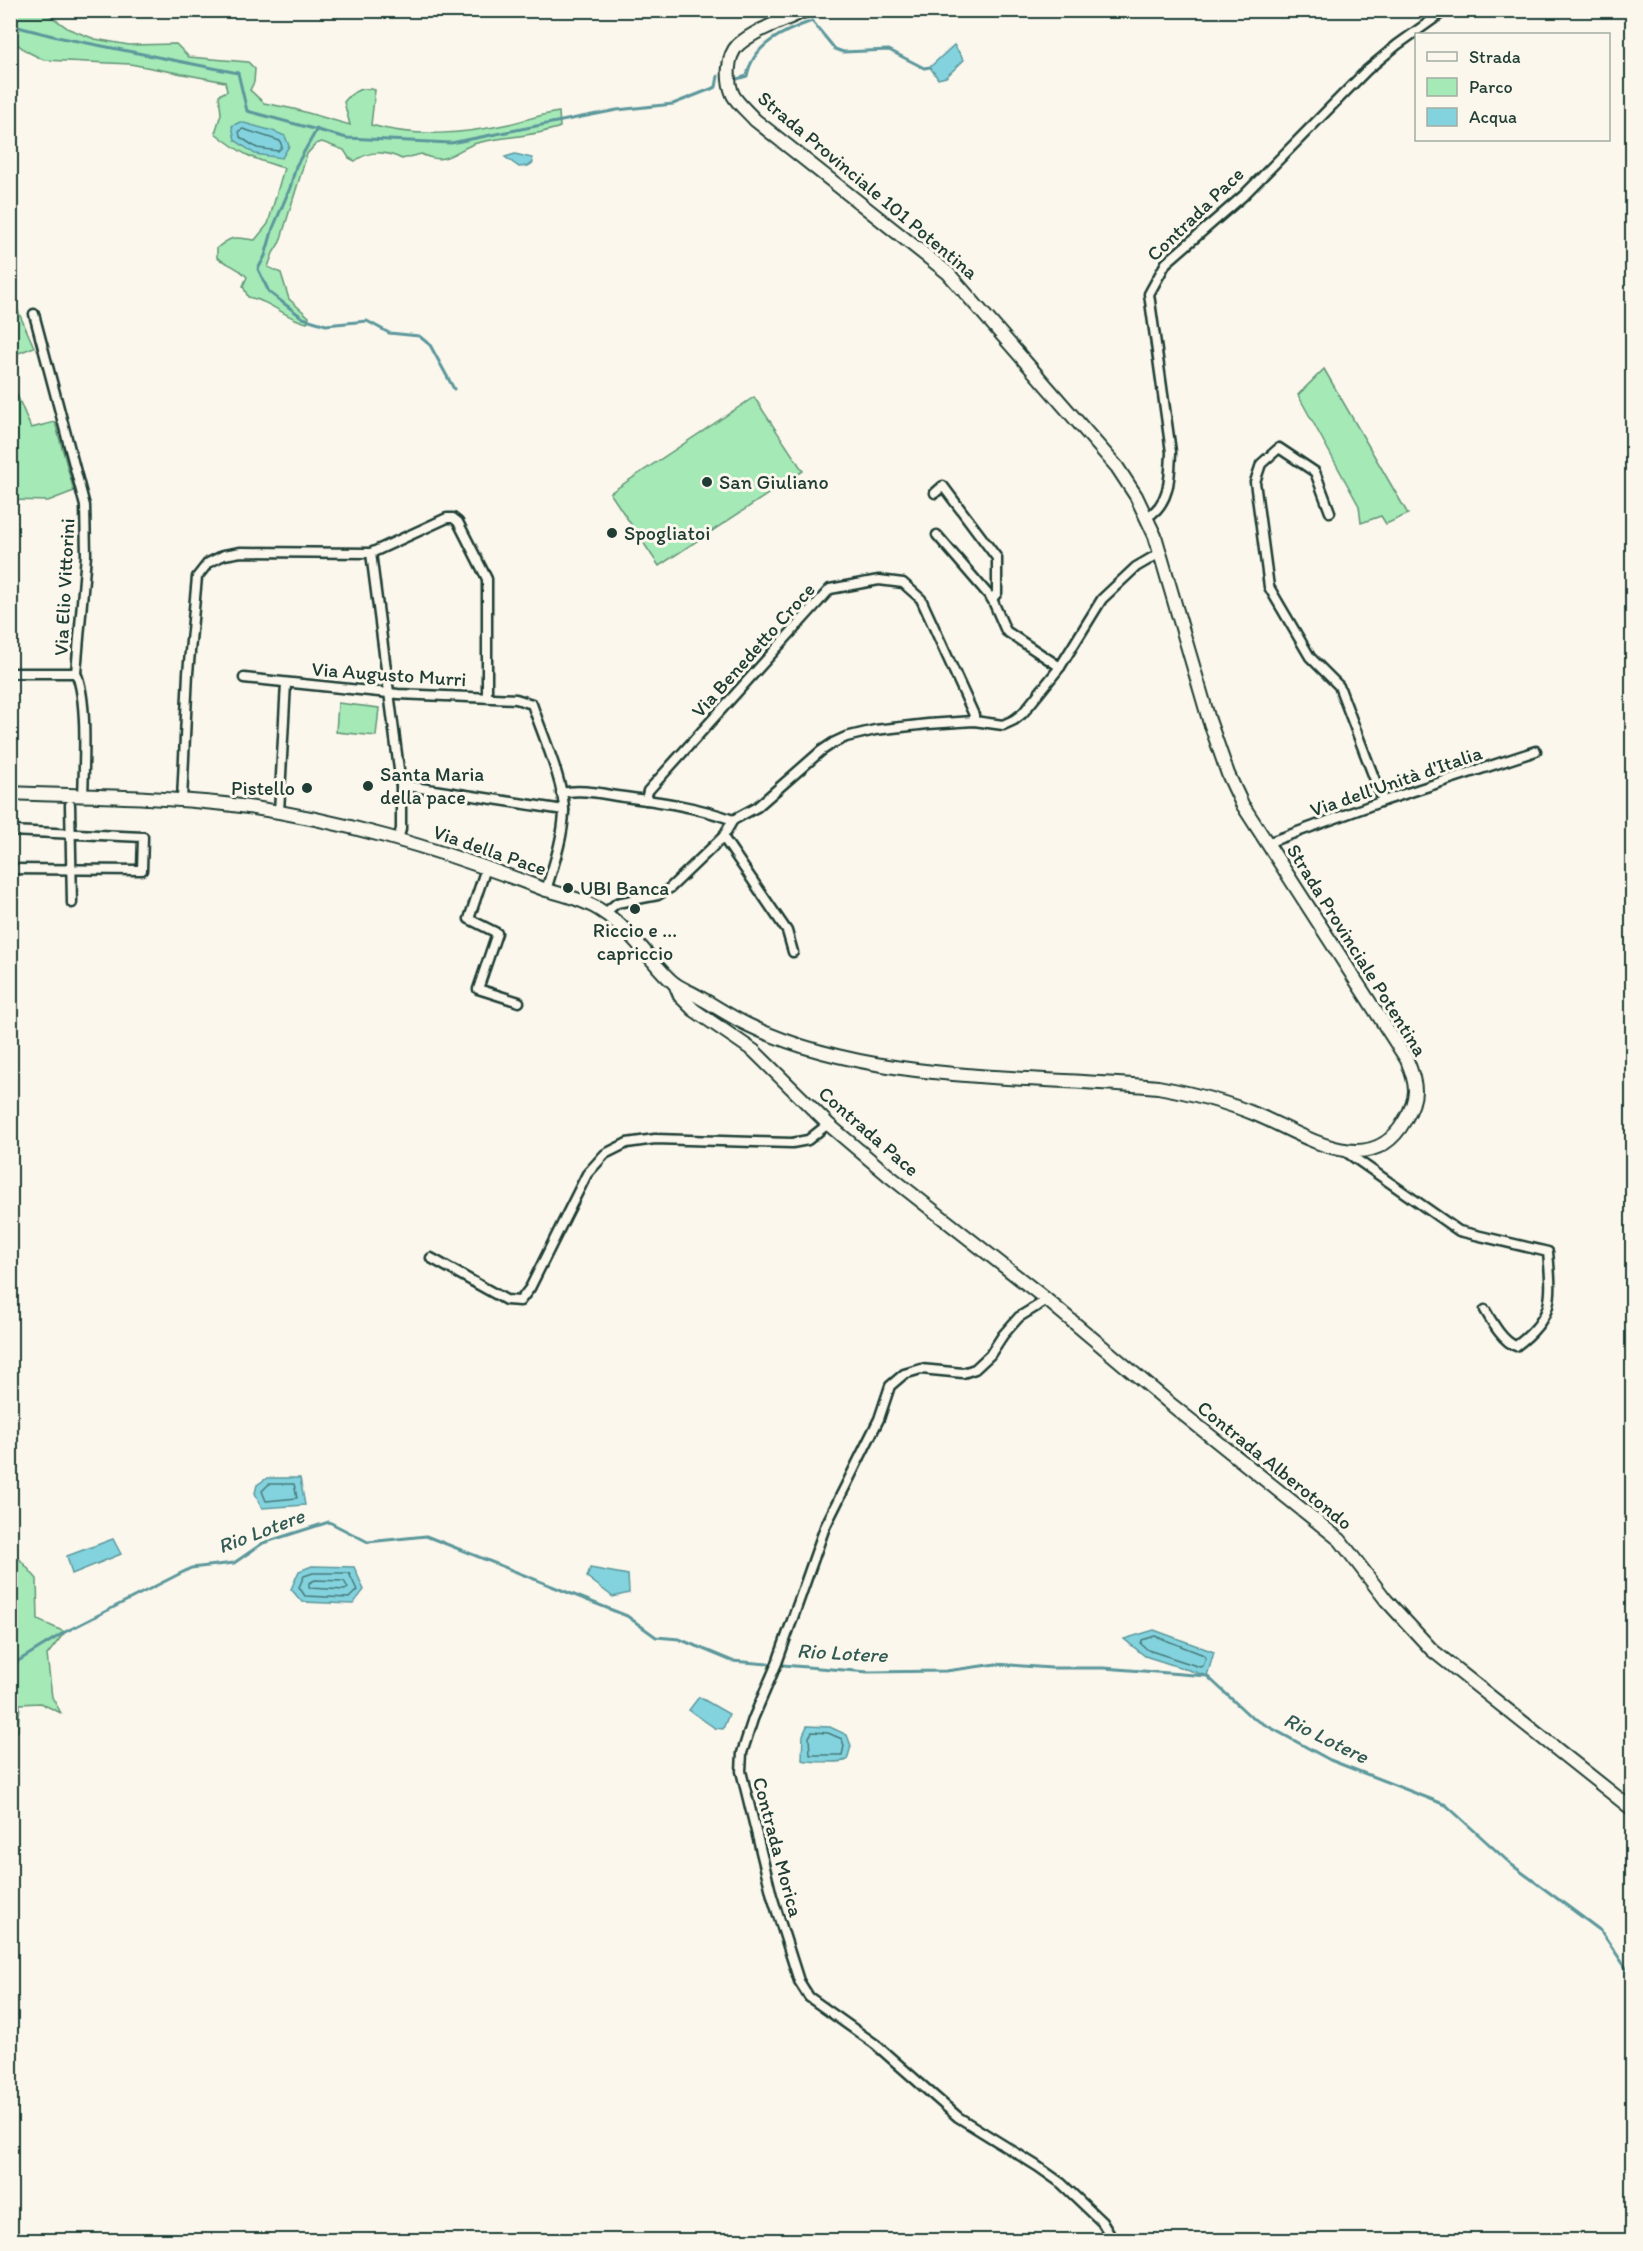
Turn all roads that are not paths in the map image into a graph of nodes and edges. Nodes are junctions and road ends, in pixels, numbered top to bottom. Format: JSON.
{"nodes":[{"id":1,"x":806,"y":10,"type":"edge"},
{"id":2,"x":1446,"y":10,"type":"edge"},
{"id":3,"x":34,"y":314,"type":"dead end"},
{"id":4,"x":935,"y":493,"type":"dead end"},
{"id":5,"x":1330,"y":512,"type":"dead end"},
{"id":6,"x":1147,"y":517,"type":"junction"},
{"id":7,"x":937,"y":535,"type":"dead end"},
{"id":8,"x":371,"y":553,"type":"junction"},
{"id":9,"x":1160,"y":553,"type":"junction"},
{"id":10,"x":992,"y":599,"type":"junction"},
{"id":11,"x":1060,"y":667,"type":"junction"},
{"id":12,"x":10,"y":673,"type":"edge"},
{"id":13,"x":76,"y":673,"type":"junction"},
{"id":14,"x":244,"y":678,"type":"dead end"},
{"id":15,"x":286,"y":683,"type":"junction"},
{"id":16,"x":391,"y":693,"type":"junction"},
{"id":17,"x":487,"y":697,"type":"junction"},
{"id":18,"x":974,"y":721,"type":"junction"},
{"id":19,"x":1536,"y":751,"type":"dead end"},
{"id":20,"x":401,"y":785,"type":"junction"},
{"id":21,"x":10,"y":793,"type":"edge"},
{"id":22,"x":561,"y":793,"type":"junction"},
{"id":23,"x":83,"y":796,"type":"junction"},
{"id":24,"x":182,"y":800,"type":"junction"},
{"id":25,"x":646,"y":800,"type":"junction"},
{"id":26,"x":1383,"y":801,"type":"junction"},
{"id":27,"x":70,"y":805,"type":"dead end"},
{"id":28,"x":564,"y":810,"type":"junction"},
{"id":29,"x":279,"y":812,"type":"junction"},
{"id":30,"x":732,"y":820,"type":"junction"},
{"id":31,"x":10,"y":831,"type":"edge"},
{"id":32,"x":70,"y":833,"type":"junction"},
{"id":33,"x":723,"y":837,"type":"junction"},
{"id":34,"x":398,"y":839,"type":"junction"},
{"id":35,"x":1267,"y":843,"type":"junction"},
{"id":36,"x":486,"y":868,"type":"junction"},
{"id":37,"x":10,"y":869,"type":"edge"},
{"id":38,"x":71,"y":869,"type":"junction"},
{"id":39,"x":546,"y":890,"type":"junction"},
{"id":40,"x":72,"y":903,"type":"dead end"},
{"id":41,"x":606,"y":912,"type":"junction"},
{"id":42,"x":793,"y":952,"type":"dead end"},
{"id":43,"x":675,"y":984,"type":"junction"},
{"id":44,"x":519,"y":1002,"type":"dead end"},
{"id":45,"x":828,"y":1124,"type":"junction"},
{"id":46,"x":1346,"y":1152,"type":"junction"},
{"id":47,"x":431,"y":1258,"type":"dead end"},
{"id":48,"x":1047,"y":1300,"type":"junction"},
{"id":49,"x":1485,"y":1310,"type":"dead end"},
{"id":50,"x":1632,"y":1809,"type":"edge"},
{"id":51,"x":1113,"y":2241,"type":"edge"}],
"edges":[{"from":1,"to":6,"type":"main road","name":"Strada Provinciale 101 Potentina"},
{"from":2,"to":6,"type":"street","name":"Contrada Pace"},
{"from":3,"to":13,"type":"street","name":"Via Elio Vittorini"},
{"from":4,"to":10,"type":"street"},
{"from":5,"to":26,"type":"street"},
{"from":6,"to":9,"type":"main road","name":"Strada Provinciale Potentina"},
{"from":7,"to":10,"type":"street"},
{"from":8,"to":16,"type":"street"},
{"from":8,"to":17,"type":"street"},
{"from":8,"to":24,"type":"street"},
{"from":9,"to":11,"type":"street"},
{"from":9,"to":35,"type":"main road","name":"Strada Provinciale Potentina"},
{"from":10,"to":11,"type":"street"},
{"from":11,"to":18,"type":"street"},
{"from":12,"to":13,"type":"street"},
{"from":13,"to":23,"type":"street","name":"Via Elio Vittorini"},
{"from":14,"to":15,"type":"street","name":"Via Augusto Murri"},
{"from":15,"to":16,"type":"street","name":"Via Augusto Murri"},
{"from":15,"to":29,"type":"street"},
{"from":16,"to":17,"type":"street","name":"Via Augusto Murri"},
{"from":16,"to":20,"type":"street"},
{"from":17,"to":22,"type":"street","name":"Via Augusto Murri"},
{"from":18,"to":25,"type":"street","name":"Via Benedetto Croce"},
{"from":18,"to":30,"type":"street"},
{"from":19,"to":26,"type":"street","name":"Via dell'Unità d'Italia"},
{"from":20,"to":28,"type":"street"},
{"from":20,"to":34,"type":"street"},
{"from":21,"to":23,"type":"main road","name":"Via della Pace"},
{"from":22,"to":25,"type":"street"},
{"from":22,"to":28,"type":"street"},
{"from":23,"to":24,"type":"main road","name":"Via della Pace"},
{"from":24,"to":29,"type":"main road","name":"Via della Pace"},
{"from":25,"to":30,"type":"street"},
{"from":26,"to":35,"type":"street","name":"Via dell'Unità d'Italia"},
{"from":27,"to":32,"type":"street"},
{"from":28,"to":39,"type":"street"},
{"from":29,"to":34,"type":"main road","name":"Via della Pace"},
{"from":30,"to":33,"type":"street"},
{"from":31,"to":32,"type":"street"},
{"from":32,"to":38,"type":"street"},
{"from":32,"to":38,"type":"street"},
{"from":33,"to":41,"type":"street"},
{"from":33,"to":42,"type":"street"},
{"from":34,"to":36,"type":"main road","name":"Via della Pace"},
{"from":35,"to":46,"type":"main road","name":"Strada Provinciale Potentina"},
{"from":36,"to":39,"type":"main road","name":"Via della Pace"},
{"from":36,"to":44,"type":"street"},
{"from":37,"to":38,"type":"street"},
{"from":38,"to":40,"type":"street"},
{"from":39,"to":41,"type":"main road","name":"Via della Pace"},
{"from":41,"to":43,"type":"main road","name":"Via della Pace"},
{"from":43,"to":45,"type":"main road","name":"Contrada Pace"},
{"from":43,"to":46,"type":"main road","name":"Strada Provinciale Potentina"},
{"from":45,"to":47,"type":"street"},
{"from":45,"to":48,"type":"main road","name":"Contrada Pace"},
{"from":46,"to":49,"type":"street"},
{"from":48,"to":50,"type":"main road","name":"Contrada Alberotondo"},
{"from":48,"to":51,"type":"street","name":"Contrada Morica"}]}
